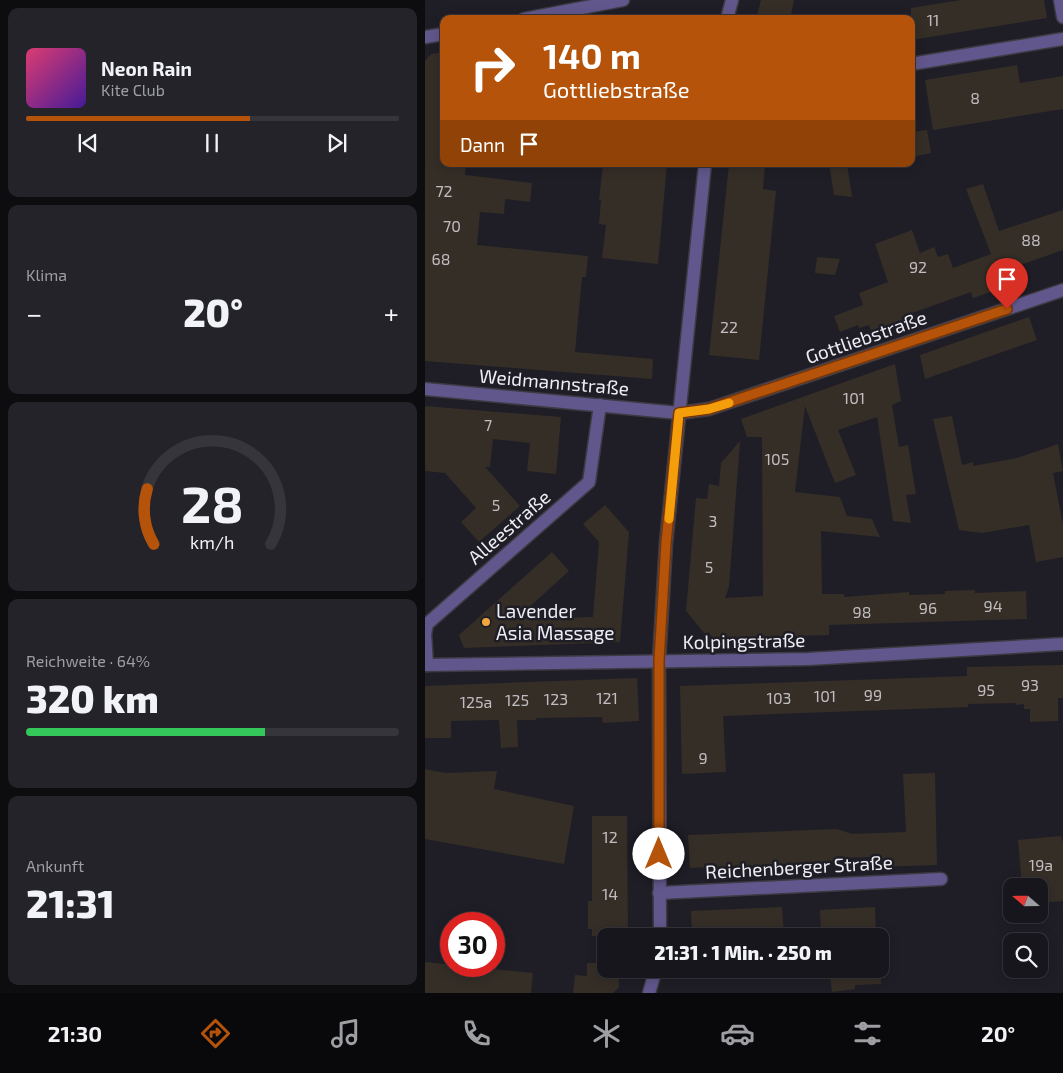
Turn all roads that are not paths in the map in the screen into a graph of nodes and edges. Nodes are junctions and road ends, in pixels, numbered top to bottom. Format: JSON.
{"nodes":[{"id":1,"x":623,"y":0,"type":"edge"},
{"id":2,"x":732,"y":0,"type":"edge"},
{"id":3,"x":1060,"y":0,"type":"edge"},
{"id":4,"x":545,"y":15,"type":"edge"},
{"id":5,"x":728,"y":15,"type":"edge"},
{"id":6,"x":1063,"y":16,"type":"edge"},
{"id":7,"x":440,"y":35,"type":"edge"},
{"id":8,"x":425,"y":37,"type":"edge"},
{"id":9,"x":1063,"y":38,"type":"edge"},
{"id":10,"x":915,"y":63,"type":"edge"},
{"id":11,"x":705,"y":167,"type":"edge"},
{"id":12,"x":1063,"y":290,"type":"edge"},
{"id":13,"x":425,"y":389,"type":"edge"},
{"id":14,"x":600,"y":405,"type":"junction"},
{"id":15,"x":679,"y":413,"type":"junction"},
{"id":16,"x":1063,"y":644,"type":"edge"},
{"id":17,"x":659,"y":661,"type":"junction"},
{"id":18,"x":426,"y":665,"type":"edge"},
{"id":19,"x":941,"y":879,"type":"dead end"},
{"id":20,"x":659,"y":893,"type":"junction"},
{"id":21,"x":660,"y":928,"type":"edge"},
{"id":22,"x":653,"y":978,"type":"edge"},
{"id":23,"x":649,"y":993,"type":"edge"}],
"edges":[{"from":1,"to":4,"type":"street"},
{"from":2,"to":5,"type":"street"},
{"from":3,"to":6,"type":"street"},
{"from":7,"to":8,"type":"street"},
{"from":9,"to":10,"type":"street"},
{"from":11,"to":15,"type":"street"},
{"from":12,"to":15,"type":"street","name":"Gottliebstraße"},
{"from":13,"to":14,"type":"street","name":"Weidmannstraße"},
{"from":14,"to":15,"type":"street","name":"Weidmannstraße"},
{"from":14,"to":18,"type":"street","name":"Alleestraße"},
{"from":15,"to":17,"type":"street"},
{"from":16,"to":17,"type":"street","name":"Kolpingstraße"},
{"from":17,"to":18,"type":"street","name":"Kolpingstraße"},
{"from":17,"to":20,"type":"street"},
{"from":19,"to":20,"type":"street","name":"Reichenberger Straße"},
{"from":20,"to":21,"type":"street"},
{"from":22,"to":23,"type":"street"}]}
